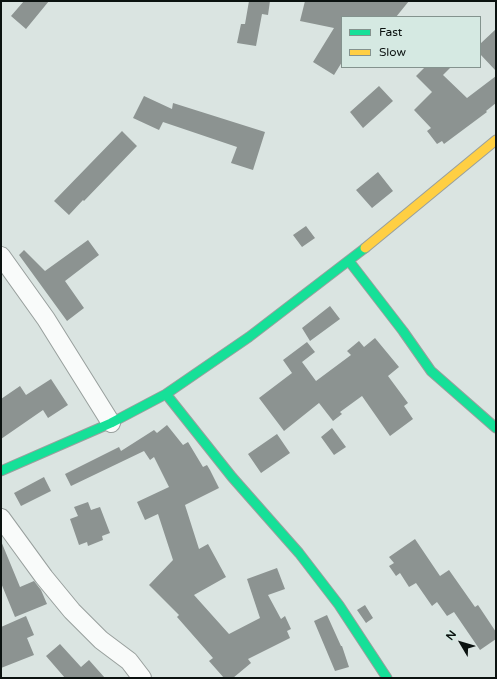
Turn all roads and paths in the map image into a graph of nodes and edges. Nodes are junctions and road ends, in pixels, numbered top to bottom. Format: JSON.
{"nodes":[{"id":1,"x":496,"y":140,"type":"edge"},
{"id":2,"x":1,"y":256,"type":"edge"},
{"id":3,"x":349,"y":261,"type":"junction"},
{"id":4,"x":166,"y":394,"type":"junction"},
{"id":5,"x":111,"y":423,"type":"junction"},
{"id":6,"x":496,"y":426,"type":"edge"},
{"id":7,"x":1,"y":471,"type":"edge"},
{"id":8,"x":1,"y":518,"type":"edge"},
{"id":9,"x":142,"y":678,"type":"edge"},
{"id":10,"x":387,"y":678,"type":"edge"}],
"edges":[{"from":1,"to":3,"type":"street"},
{"from":2,"to":5,"type":"street"},
{"from":3,"to":4,"type":"street"},
{"from":3,"to":6,"type":"street"},
{"from":4,"to":5,"type":"street"},
{"from":4,"to":10,"type":"street"},
{"from":5,"to":7,"type":"street"},
{"from":8,"to":9,"type":"street"}]}
